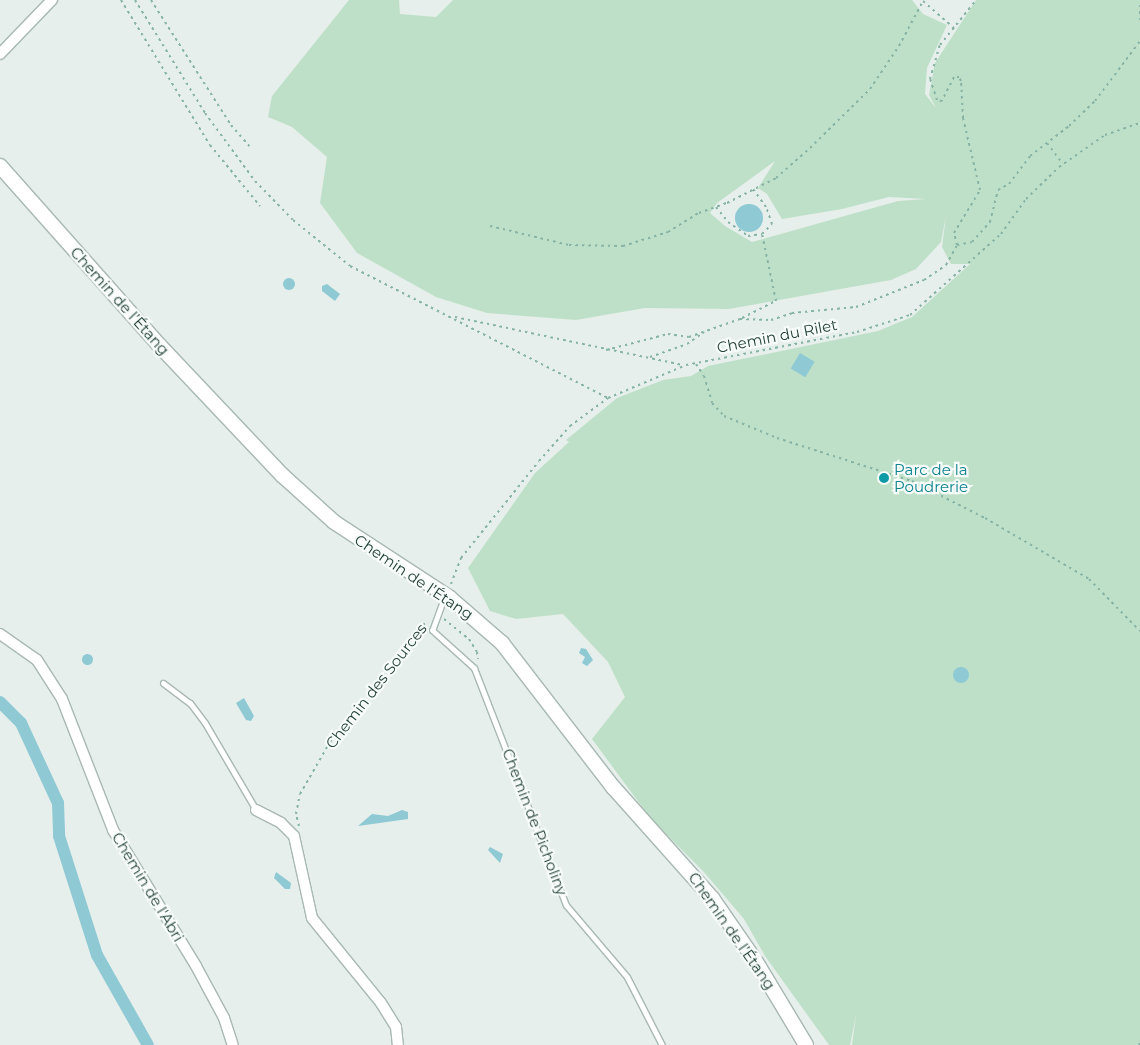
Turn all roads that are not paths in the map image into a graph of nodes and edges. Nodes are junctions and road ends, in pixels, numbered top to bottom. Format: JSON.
{"nodes":[{"id":1,"x":52,"y":0,"type":"edge"},
{"id":2,"x":0,"y":54,"type":"edge"},
{"id":3,"x":0,"y":166,"type":"edge"},
{"id":4,"x":443,"y":594,"type":"junction"},
{"id":5,"x":0,"y":634,"type":"edge"},
{"id":6,"x":163,"y":683,"type":"dead end"},
{"id":7,"x":256,"y":810,"type":"joint"},
{"id":8,"x":234,"y":1045,"type":"edge"},
{"id":9,"x":398,"y":1045,"type":"edge"},
{"id":10,"x":662,"y":1045,"type":"edge"},
{"id":11,"x":806,"y":1045,"type":"edge"}],
"edges":[{"from":1,"to":2,"type":"street"},
{"from":3,"to":4,"type":"main road","name":"Chemin de l’Étang"},
{"from":4,"to":10,"type":"lane","name":"Chemin de Picholiny"},
{"from":4,"to":11,"type":"main road","name":"Chemin de l’Étang"},
{"from":5,"to":8,"type":"street","name":"Chemin de l'Abri"},
{"from":6,"to":7,"type":"lane"},
{"from":7,"to":9,"type":"street"}]}
